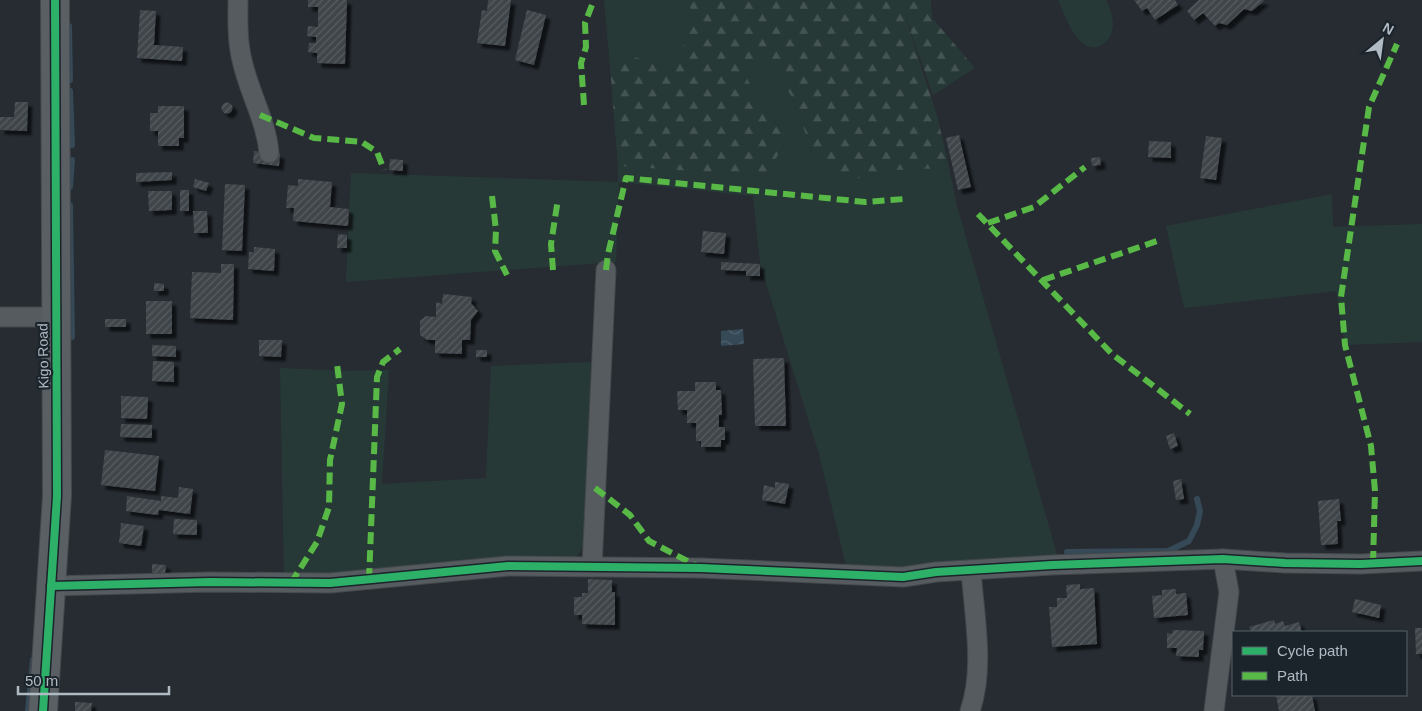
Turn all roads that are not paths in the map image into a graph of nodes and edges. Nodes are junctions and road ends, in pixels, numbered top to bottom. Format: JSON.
{"nodes":[{"id":1,"x":55,"y":0,"type":"edge"},
{"id":2,"x":238,"y":0,"type":"edge"},
{"id":3,"x":269,"y":153,"type":"dead end"},
{"id":4,"x":606,"y":270,"type":"dead end"},
{"id":5,"x":0,"y":317,"type":"edge"},
{"id":6,"x":55,"y":317,"type":"junction"},
{"id":7,"x":1223,"y":559,"type":"junction"},
{"id":8,"x":1422,"y":561,"type":"edge"},
{"id":9,"x":592,"y":567,"type":"junction"},
{"id":10,"x":971,"y":570,"type":"junction"},
{"id":11,"x":51,"y":586,"type":"junction"},
{"id":12,"x":43,"y":711,"type":"edge"},
{"id":13,"x":970,"y":711,"type":"edge"},
{"id":14,"x":1214,"y":711,"type":"edge"}],
"edges":[{"from":1,"to":6,"type":"street","name":"Kigo Road"},
{"from":2,"to":3,"type":"street"},
{"from":4,"to":9,"type":"street"},
{"from":5,"to":6,"type":"street"},
{"from":6,"to":11,"type":"street","name":"Kigo Road"},
{"from":7,"to":8,"type":"street"},
{"from":7,"to":10,"type":"street"},
{"from":7,"to":14,"type":"street"},
{"from":9,"to":10,"type":"street"},
{"from":9,"to":11,"type":"street"},
{"from":10,"to":13,"type":"street"},
{"from":11,"to":12,"type":"street","name":"Kigo Road"}]}
